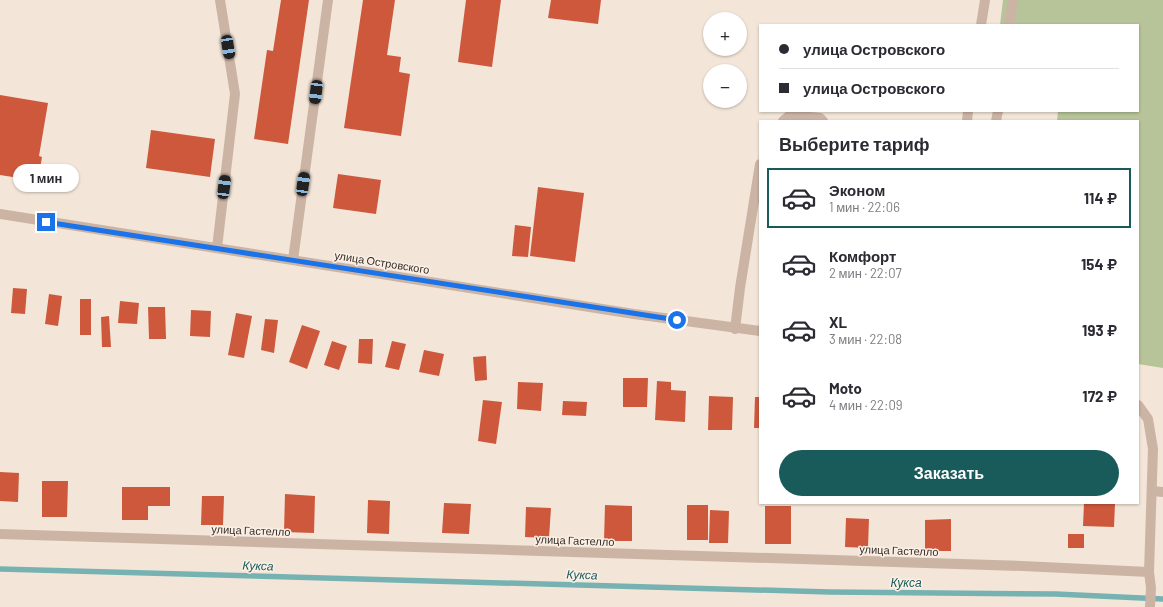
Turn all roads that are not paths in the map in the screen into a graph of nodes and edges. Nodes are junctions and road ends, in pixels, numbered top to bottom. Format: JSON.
{"nodes":[{"id":1,"x":220,"y":0,"type":"edge"},
{"id":2,"x":328,"y":0,"type":"edge"},
{"id":3,"x":985,"y":0,"type":"edge"},
{"id":4,"x":1013,"y":0,"type":"edge"},
{"id":5,"x":981,"y":24,"type":"edge"},
{"id":6,"x":1009,"y":24,"type":"edge"},
{"id":7,"x":784,"y":120,"type":"edge"},
{"id":8,"x":822,"y":120,"type":"edge"},
{"id":9,"x":759,"y":171,"type":"edge"},
{"id":10,"x":0,"y":214,"type":"edge"},
{"id":11,"x":217,"y":248,"type":"junction"},
{"id":12,"x":293,"y":260,"type":"junction"},
{"id":13,"x":735,"y":329,"type":"junction"},
{"id":14,"x":759,"y":331,"type":"edge"},
{"id":15,"x":1139,"y":406,"type":"edge"},
{"id":16,"x":1152,"y":491,"type":"junction"},
{"id":17,"x":1163,"y":492,"type":"edge"},
{"id":18,"x":0,"y":534,"type":"edge"},
{"id":19,"x":1149,"y":572,"type":"junction"},
{"id":20,"x":1150,"y":607,"type":"edge"}],
"edges":[{"from":1,"to":11,"type":"street"},
{"from":2,"to":12,"type":"street"},
{"from":3,"to":5,"type":"street"},
{"from":4,"to":6,"type":"street"},
{"from":7,"to":8,"type":"street"},
{"from":9,"to":13,"type":"street"},
{"from":10,"to":11,"type":"street","name":"улица Островского"},
{"from":11,"to":12,"type":"street","name":"улица Островского"},
{"from":12,"to":13,"type":"street","name":"улица Островского"},
{"from":13,"to":14,"type":"street","name":"улица Островского"},
{"from":15,"to":16,"type":"street"},
{"from":16,"to":17,"type":"street"},
{"from":16,"to":19,"type":"street"},
{"from":18,"to":19,"type":"street","name":"улица Гастелло"},
{"from":19,"to":20,"type":"street"}]}
